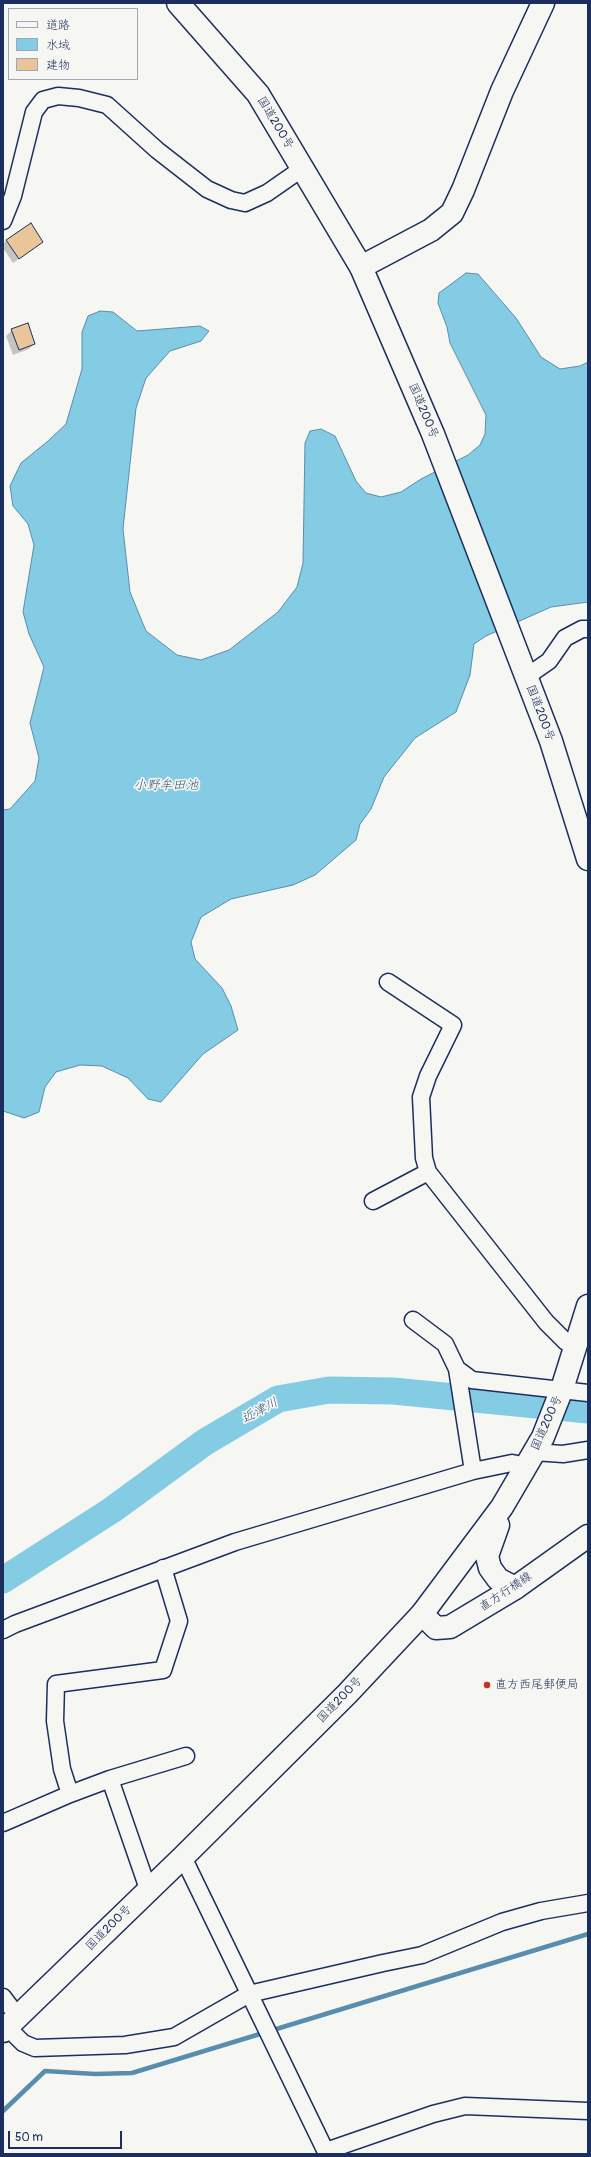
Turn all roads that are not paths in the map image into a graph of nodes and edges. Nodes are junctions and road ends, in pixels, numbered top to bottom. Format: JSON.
{"nodes":[{"id":1,"x":178,"y":3,"type":"edge"},
{"id":2,"x":543,"y":3,"type":"edge"},
{"id":3,"x":303,"y":168,"type":"junction"},
{"id":4,"x":3,"y":221,"type":"edge"},
{"id":5,"x":361,"y":267,"type":"junction"},
{"id":6,"x":588,"y":629,"type":"edge"},
{"id":7,"x":523,"y":670,"type":"junction"},
{"id":8,"x":588,"y":859,"type":"edge"},
{"id":9,"x":388,"y":982,"type":"dead end"},
{"id":10,"x":428,"y":1172,"type":"junction"},
{"id":11,"x":373,"y":1201,"type":"dead end"},
{"id":12,"x":588,"y":1306,"type":"edge"},
{"id":13,"x":413,"y":1320,"type":"dead end"},
{"id":14,"x":577,"y":1342,"type":"junction"},
{"id":15,"x":458,"y":1375,"type":"junction"},
{"id":16,"x":562,"y":1389,"type":"junction"},
{"id":17,"x":588,"y":1393,"type":"edge"},
{"id":18,"x":588,"y":1450,"type":"edge"},
{"id":19,"x":534,"y":1452,"type":"junction"},
{"id":20,"x":473,"y":1471,"type":"junction"},
{"id":21,"x":502,"y":1507,"type":"junction"},
{"id":22,"x":588,"y":1536,"type":"edge"},
{"id":23,"x":163,"y":1568,"type":"junction"},
{"id":24,"x":515,"y":1588,"type":"junction"},
{"id":25,"x":422,"y":1614,"type":"junction"},
{"id":26,"x":3,"y":1630,"type":"edge"},
{"id":27,"x":186,"y":1756,"type":"dead end"},
{"id":28,"x":110,"y":1779,"type":"junction"},
{"id":29,"x":70,"y":1794,"type":"junction"},
{"id":30,"x":3,"y":1823,"type":"edge"},
{"id":31,"x":183,"y":1857,"type":"junction"},
{"id":32,"x":148,"y":1889,"type":"junction"},
{"id":33,"x":588,"y":1903,"type":"edge"},
{"id":34,"x":250,"y":1994,"type":"junction"},
{"id":35,"x":3,"y":1996,"type":"edge"},
{"id":36,"x":10,"y":2025,"type":"edge"},
{"id":37,"x":588,"y":2110,"type":"edge"},
{"id":38,"x":326,"y":2153,"type":"edge"}],
"edges":[{"from":1,"to":3,"type":"main road","name":"国道200号"},
{"from":2,"to":5,"type":"main road"},
{"from":3,"to":4,"type":"street"},
{"from":3,"to":5,"type":"main road","name":"国道200号"},
{"from":5,"to":7,"type":"main road","name":"国道200号"},
{"from":6,"to":7,"type":"street"},
{"from":7,"to":8,"type":"main road","name":"国道200号"},
{"from":9,"to":10,"type":"street"},
{"from":10,"to":11,"type":"street"},
{"from":10,"to":14,"type":"street"},
{"from":12,"to":14,"type":"main road","name":"国道200号"},
{"from":13,"to":15,"type":"street"},
{"from":14,"to":16,"type":"main road","name":"国道200号"},
{"from":15,"to":16,"type":"street"},
{"from":15,"to":20,"type":"street"},
{"from":16,"to":17,"type":"street"},
{"from":16,"to":19,"type":"main road","name":"国道200号"},
{"from":18,"to":19,"type":"street"},
{"from":19,"to":20,"type":"street"},
{"from":19,"to":21,"type":"main road","name":"国道200号"},
{"from":20,"to":23,"type":"street"},
{"from":21,"to":24,"type":"main road"},
{"from":21,"to":25,"type":"main road","name":"国道200号"},
{"from":22,"to":24,"type":"main road","name":"直方行橋線"},
{"from":23,"to":26,"type":"street"},
{"from":23,"to":29,"type":"street"},
{"from":24,"to":25,"type":"main road","name":"直方行橋線"},
{"from":25,"to":31,"type":"main road","name":"国道200号"},
{"from":27,"to":28,"type":"street"},
{"from":28,"to":29,"type":"street"},
{"from":28,"to":32,"type":"street"},
{"from":29,"to":30,"type":"street"},
{"from":31,"to":32,"type":"main road","name":"国道200号"},
{"from":31,"to":34,"type":"street"},
{"from":32,"to":36,"type":"main road","name":"国道200号"},
{"from":33,"to":34,"type":"street"},
{"from":34,"to":36,"type":"street"},
{"from":34,"to":38,"type":"street"},
{"from":35,"to":36,"type":"street"},
{"from":37,"to":38,"type":"street"}]}
